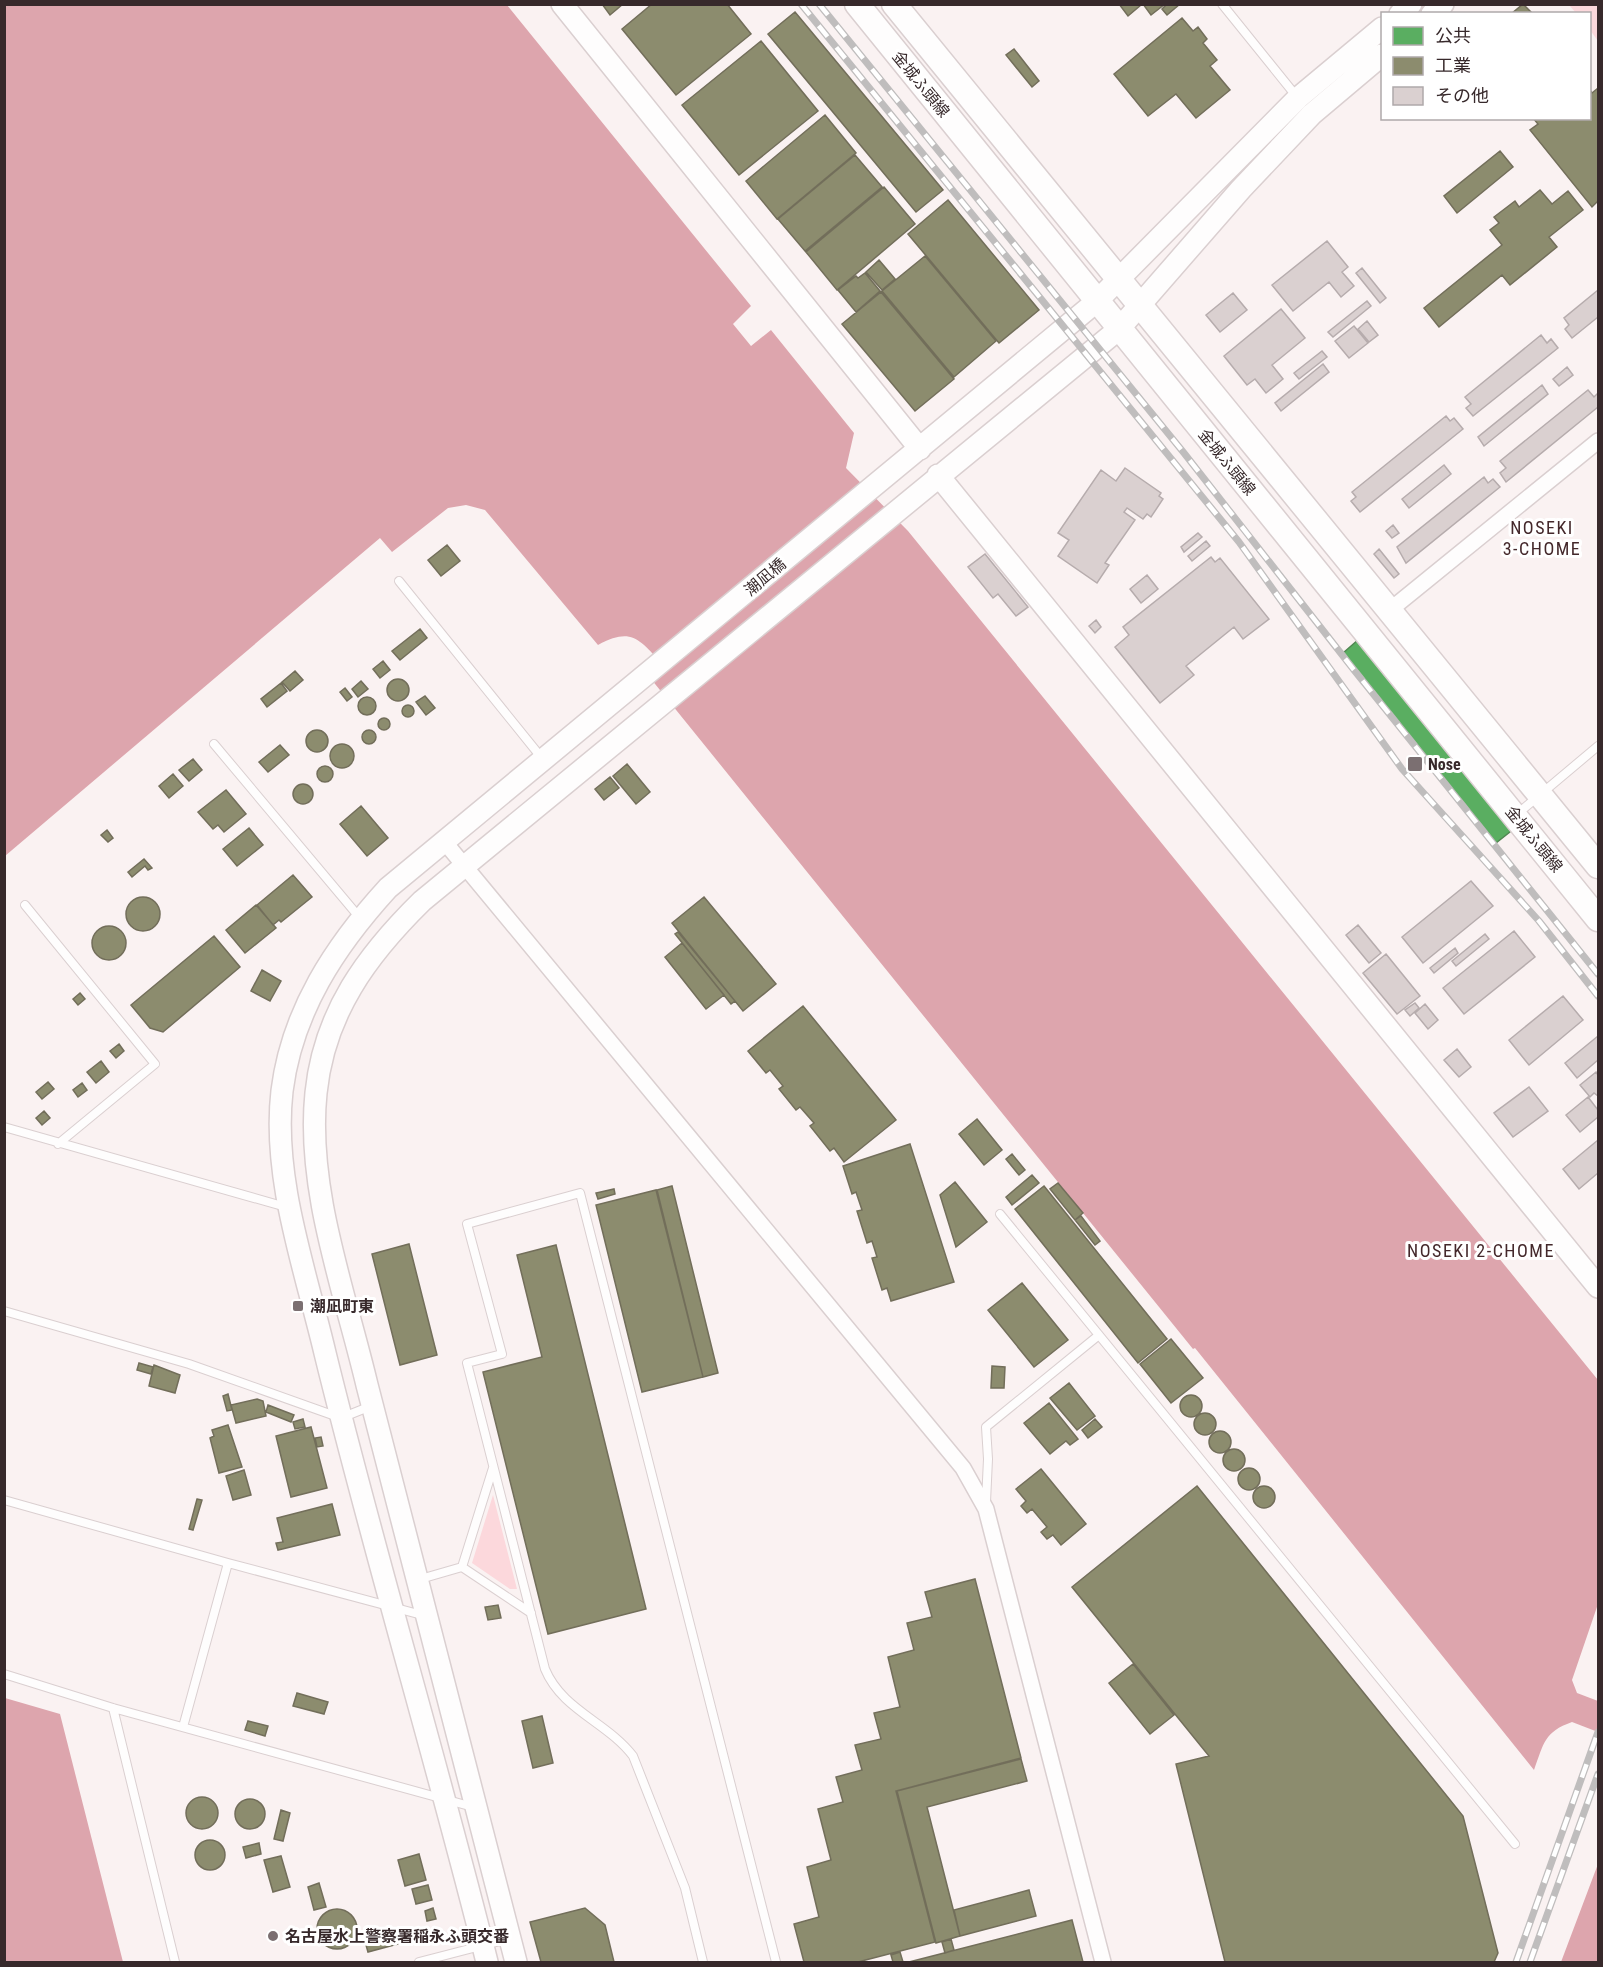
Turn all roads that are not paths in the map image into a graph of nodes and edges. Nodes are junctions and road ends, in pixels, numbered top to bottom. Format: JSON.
{"nodes":[{"id":1,"x":562,"y":4,"type":"edge"},
{"id":2,"x":857,"y":4,"type":"edge"},
{"id":3,"x":894,"y":4,"type":"edge"},
{"id":4,"x":1222,"y":4,"type":"edge"},
{"id":5,"x":1381,"y":30,"type":"edge"},
{"id":6,"x":1381,"y":57,"type":"edge"},
{"id":7,"x":1298,"y":98,"type":"junction"},
{"id":8,"x":1312,"y":114,"type":"junction"},
{"id":9,"x":1119,"y":279,"type":"junction"},
{"id":10,"x":1096,"y":302,"type":"junction"},
{"id":11,"x":1140,"y":305,"type":"junction"},
{"id":12,"x":1119,"y":329,"type":"junction"},
{"id":13,"x":1599,"y":441,"type":"edge"},
{"id":14,"x":912,"y":455,"type":"junction"},
{"id":15,"x":930,"y":481,"type":"junction"},
{"id":16,"x":399,"y":581,"type":"dead end"},
{"id":17,"x":1390,"y":610,"type":"junction"},
{"id":18,"x":214,"y":744,"type":"dead end"},
{"id":19,"x":1599,"y":746,"type":"edge"},
{"id":20,"x":543,"y":759,"type":"junction"},
{"id":21,"x":1541,"y":795,"type":"junction"},
{"id":22,"x":1515,"y":816,"type":"junction"},
{"id":23,"x":443,"y":840,"type":"junction"},
{"id":24,"x":1599,"y":866,"type":"edge"},
{"id":25,"x":465,"y":867,"type":"junction"},
{"id":26,"x":25,"y":905,"type":"dead end"},
{"id":27,"x":360,"y":918,"type":"junction"},
{"id":28,"x":1599,"y":919,"type":"edge"},
{"id":29,"x":4,"y":1127,"type":"edge"},
{"id":30,"x":58,"y":1144,"type":"junction"},
{"id":31,"x":291,"y":1208,"type":"junction"},
{"id":32,"x":1000,"y":1214,"type":"dead end"},
{"id":33,"x":1599,"y":1287,"type":"edge"},
{"id":34,"x":4,"y":1311,"type":"edge"},
{"id":35,"x":1099,"y":1335,"type":"junction"},
{"id":36,"x":372,"y":1406,"type":"junction"},
{"id":37,"x":341,"y":1418,"type":"junction"},
{"id":38,"x":494,"y":1467,"type":"junction"},
{"id":39,"x":4,"y":1500,"type":"edge"},
{"id":40,"x":986,"y":1509,"type":"junction"},
{"id":41,"x":228,"y":1563,"type":"junction"},
{"id":42,"x":462,"y":1567,"type":"junction"},
{"id":43,"x":416,"y":1581,"type":"junction"},
{"id":44,"x":391,"y":1608,"type":"junction"},
{"id":45,"x":531,"y":1613,"type":"junction"},
{"id":46,"x":424,"y":1615,"type":"junction"},
{"id":47,"x":4,"y":1674,"type":"edge"},
{"id":48,"x":113,"y":1708,"type":"junction"},
{"id":49,"x":183,"y":1727,"type":"junction"},
{"id":50,"x":443,"y":1799,"type":"junction"},
{"id":51,"x":475,"y":1808,"type":"junction"},
{"id":52,"x":1515,"y":1844,"type":"dead end"},
{"id":53,"x":510,"y":1939,"type":"junction"},
{"id":54,"x":485,"y":1954,"type":"edge"},
{"id":55,"x":175,"y":1962,"type":"edge"},
{"id":56,"x":419,"y":1962,"type":"edge"},
{"id":57,"x":516,"y":1962,"type":"edge"},
{"id":58,"x":704,"y":1962,"type":"edge"},
{"id":59,"x":776,"y":1962,"type":"edge"},
{"id":60,"x":1102,"y":1962,"type":"edge"}],
"edges":[{"from":1,"to":14,"type":"street"},
{"from":2,"to":10,"type":"main road","name":"金城ふ頭線"},
{"from":3,"to":9,"type":"main road","name":"金城ふ頭線"},
{"from":4,"to":7,"type":"lane"},
{"from":5,"to":7,"type":"street","name":"潮凪橋"},
{"from":6,"to":8,"type":"street","name":"潮凪橋"},
{"from":7,"to":8,"type":"lane"},
{"from":7,"to":9,"type":"street","name":"潮凪橋"},
{"from":8,"to":11,"type":"street","name":"潮凪橋"},
{"from":9,"to":10,"type":"street","name":"潮凪橋"},
{"from":9,"to":11,"type":"main road","name":"金城ふ頭線"},
{"from":10,"to":12,"type":"main road","name":"金城ふ頭線"},
{"from":10,"to":14,"type":"street","name":"潮凪橋"},
{"from":11,"to":12,"type":"street","name":"潮凪橋"},
{"from":11,"to":17,"type":"main road","name":"金城ふ頭線"},
{"from":12,"to":15,"type":"street","name":"潮凪橋"},
{"from":12,"to":22,"type":"main road","name":"金城ふ頭線"},
{"from":13,"to":17,"type":"street"},
{"from":14,"to":20,"type":"street","name":"潮凪橋"},
{"from":15,"to":25,"type":"street","name":"潮凪橋"},
{"from":15,"to":33,"type":"street"},
{"from":16,"to":20,"type":"lane"},
{"from":17,"to":21,"type":"main road","name":"金城ふ頭線"},
{"from":18,"to":27,"type":"lane"},
{"from":19,"to":21,"type":"lane"},
{"from":20,"to":23,"type":"street","name":"潮凪橋"},
{"from":21,"to":22,"type":"lane"},
{"from":21,"to":24,"type":"main road","name":"金城ふ頭線"},
{"from":22,"to":28,"type":"main road","name":"金城ふ頭線"},
{"from":23,"to":25,"type":"street"},
{"from":23,"to":27,"type":"street","name":"潮凪橋"},
{"from":25,"to":36,"type":"street","name":"潮凪橋"},
{"from":25,"to":40,"type":"street"},
{"from":26,"to":30,"type":"lane"},
{"from":27,"to":31,"type":"street","name":"潮凪橋"},
{"from":29,"to":30,"type":"lane"},
{"from":30,"to":31,"type":"lane"},
{"from":31,"to":37,"type":"street","name":"潮凪橋"},
{"from":32,"to":35,"type":"lane"},
{"from":34,"to":37,"type":"lane"},
{"from":35,"to":40,"type":"lane"},
{"from":35,"to":52,"type":"lane"},
{"from":36,"to":37,"type":"lane"},
{"from":36,"to":43,"type":"street","name":"潮凪橋"},
{"from":37,"to":44,"type":"street","name":"潮凪橋"},
{"from":38,"to":42,"type":"lane"},
{"from":38,"to":45,"type":"lane"},
{"from":38,"to":59,"type":"lane"},
{"from":39,"to":41,"type":"lane"},
{"from":40,"to":60,"type":"street"},
{"from":41,"to":44,"type":"lane"},
{"from":41,"to":49,"type":"lane"},
{"from":42,"to":43,"type":"lane"},
{"from":42,"to":45,"type":"lane"},
{"from":43,"to":46,"type":"street","name":"潮凪橋"},
{"from":44,"to":46,"type":"lane"},
{"from":44,"to":50,"type":"street","name":"潮凪橋"},
{"from":45,"to":58,"type":"lane"},
{"from":46,"to":51,"type":"street","name":"潮凪橋"},
{"from":47,"to":48,"type":"lane"},
{"from":48,"to":49,"type":"lane"},
{"from":48,"to":55,"type":"lane"},
{"from":49,"to":50,"type":"lane"},
{"from":50,"to":51,"type":"lane"},
{"from":50,"to":54,"type":"street","name":"潮凪橋"},
{"from":51,"to":53,"type":"street","name":"潮凪橋"},
{"from":53,"to":54,"type":"lane"},
{"from":53,"to":57,"type":"street","name":"潮凪橋"},
{"from":54,"to":56,"type":"lane"}]}
